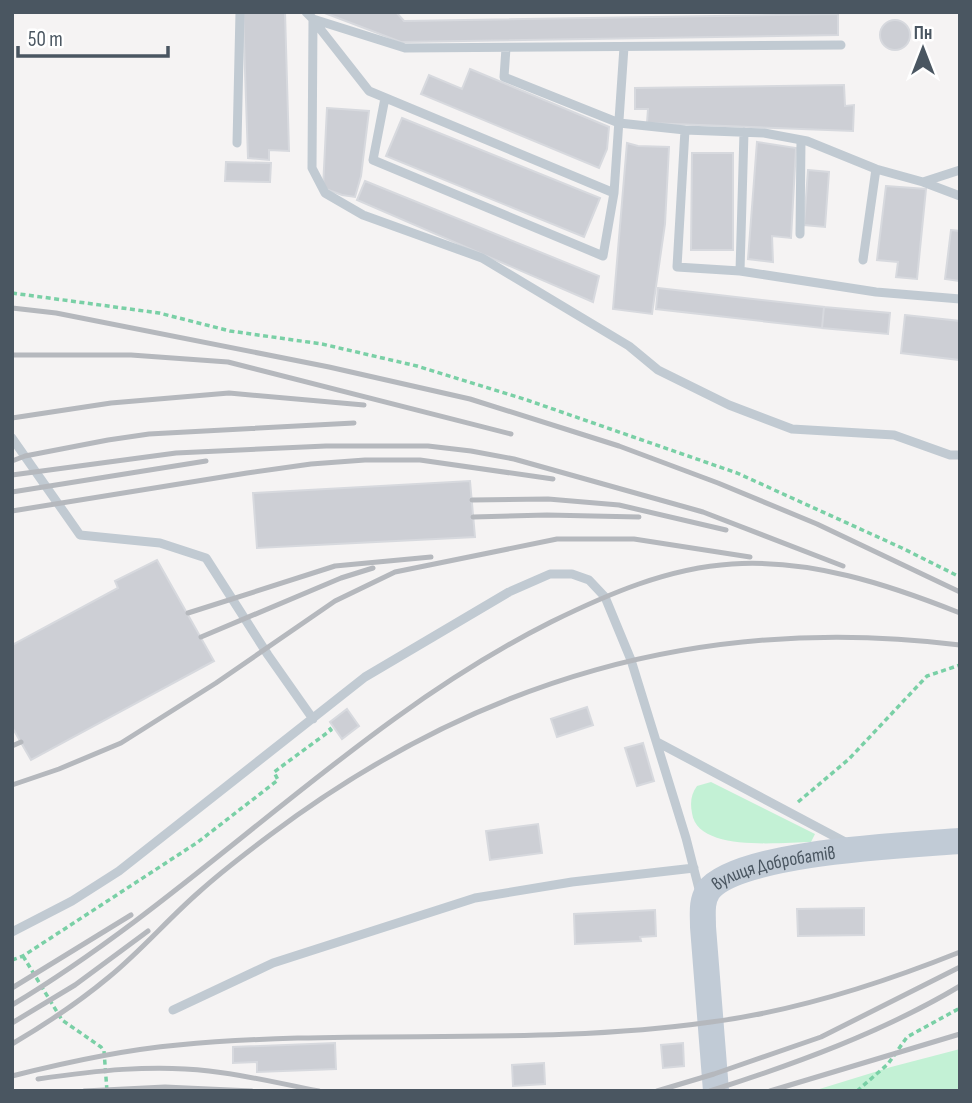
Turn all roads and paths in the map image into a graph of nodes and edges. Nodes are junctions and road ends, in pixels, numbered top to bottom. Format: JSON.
{"nodes":[{"id":1,"x":240,"y":12,"type":"edge"},
{"id":2,"x":310,"y":16,"type":"edge"},
{"id":3,"x":841,"y":45,"type":"dead end"},
{"id":4,"x":624,"y":47,"type":"junction"},
{"id":5,"x":506,"y":48,"type":"junction"},
{"id":6,"x":386,"y":98,"type":"junction"},
{"id":7,"x":619,"y":123,"type":"junction"},
{"id":8,"x":685,"y":130,"type":"junction"},
{"id":9,"x":744,"y":132,"type":"junction"},
{"id":10,"x":801,"y":140,"type":"junction"},
{"id":11,"x":237,"y":144,"type":"dead end"},
{"id":12,"x":876,"y":169,"type":"junction"},
{"id":13,"x":960,"y":170,"type":"edge"},
{"id":14,"x":923,"y":182,"type":"junction"},
{"id":15,"x":614,"y":194,"type":"junction"},
{"id":16,"x":960,"y":196,"type":"edge"},
{"id":17,"x":800,"y":233,"type":"dead end"},
{"id":18,"x":863,"y":260,"type":"dead end"},
{"id":19,"x":740,"y":271,"type":"junction"},
{"id":20,"x":12,"y":293,"type":"edge"},
{"id":21,"x":960,"y":299,"type":"edge"},
{"id":22,"x":12,"y":438,"type":"edge"},
{"id":23,"x":960,"y":455,"type":"edge"},
{"id":24,"x":960,"y":578,"type":"edge"},
{"id":25,"x":960,"y":665,"type":"edge"},
{"id":26,"x":316,"y":717,"type":"junction"},
{"id":27,"x":657,"y":742,"type":"junction"},
{"id":28,"x":783,"y":809,"type":"junction"},
{"id":29,"x":960,"y":841,"type":"edge"},
{"id":30,"x":858,"y":848,"type":"junction"},
{"id":31,"x":694,"y":868,"type":"junction"},
{"id":32,"x":703,"y":902,"type":"junction"},
{"id":33,"x":12,"y":932,"type":"edge"},
{"id":34,"x":23,"y":957,"type":"junction"},
{"id":35,"x":12,"y":960,"type":"edge"},
{"id":36,"x":960,"y":1007,"type":"edge"},
{"id":37,"x":173,"y":1010,"type":"dead end"},
{"id":38,"x":107,"y":1091,"type":"edge"},
{"id":39,"x":716,"y":1091,"type":"edge"},
{"id":40,"x":857,"y":1091,"type":"edge"}],
"edges":[{"from":1,"to":11,"type":"lane"},
{"from":2,"to":5,"type":"lane"},
{"from":2,"to":6,"type":"lane"},
{"from":2,"to":23,"type":"lane"},
{"from":3,"to":4,"type":"lane"},
{"from":4,"to":5,"type":"lane"},
{"from":4,"to":7,"type":"lane"},
{"from":5,"to":7,"type":"lane"},
{"from":6,"to":15,"type":"lane"},
{"from":6,"to":15,"type":"lane"},
{"from":7,"to":8,"type":"lane"},
{"from":7,"to":15,"type":"lane"},
{"from":8,"to":9,"type":"lane"},
{"from":8,"to":19,"type":"lane"},
{"from":9,"to":10,"type":"lane"},
{"from":9,"to":19,"type":"lane"},
{"from":10,"to":12,"type":"lane"},
{"from":10,"to":17,"type":"lane"},
{"from":12,"to":14,"type":"lane"},
{"from":12,"to":18,"type":"lane"},
{"from":13,"to":14,"type":"lane"},
{"from":14,"to":16,"type":"lane"},
{"from":19,"to":21,"type":"lane"},
{"from":20,"to":24,"type":"path"},
{"from":22,"to":26,"type":"lane"},
{"from":25,"to":28,"type":"path"},
{"from":26,"to":27,"type":"lane"},
{"from":26,"to":33,"type":"lane"},
{"from":26,"to":34,"type":"path"},
{"from":27,"to":28,"type":"lane"},
{"from":27,"to":31,"type":"lane"},
{"from":28,"to":30,"type":"lane"},
{"from":29,"to":30,"type":"street","name":"вулиця Добробатів"},
{"from":30,"to":32,"type":"street","name":"вулиця Добробатів"},
{"from":31,"to":32,"type":"lane"},
{"from":31,"to":37,"type":"lane"},
{"from":32,"to":39,"type":"street","name":"вулиця Добробатів"},
{"from":34,"to":35,"type":"path"},
{"from":34,"to":38,"type":"path"},
{"from":36,"to":40,"type":"path"}]}
